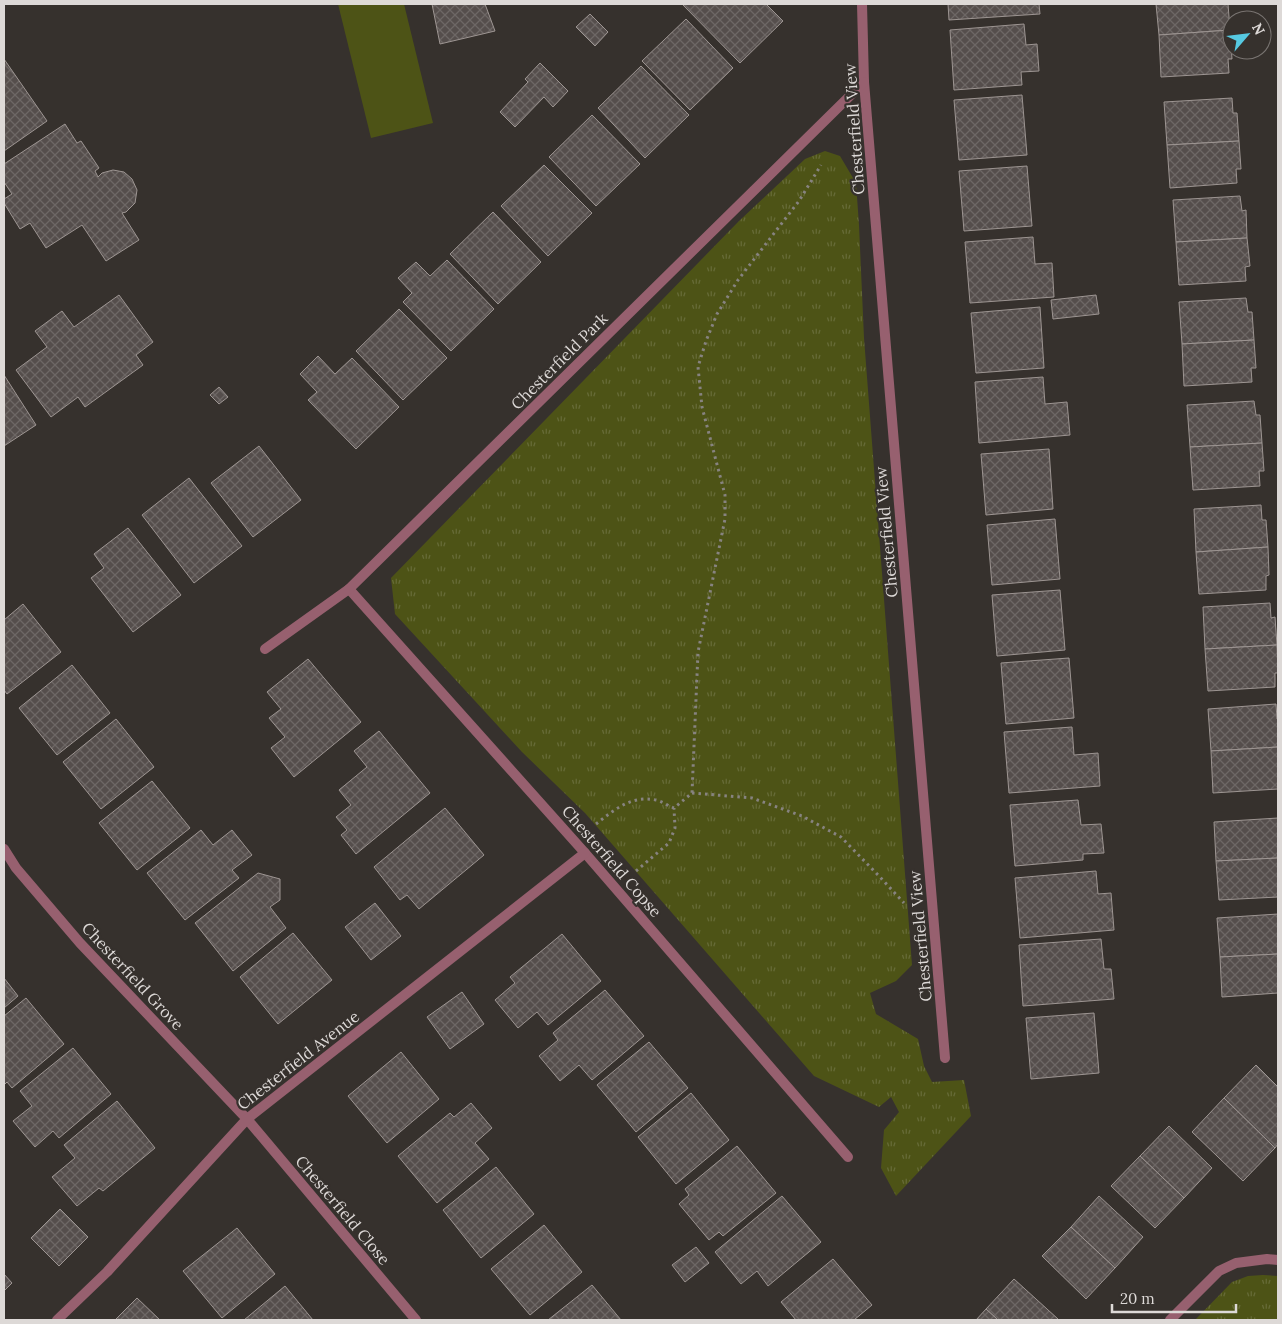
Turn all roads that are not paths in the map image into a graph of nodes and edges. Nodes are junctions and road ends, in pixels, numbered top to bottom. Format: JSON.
{"nodes":[{"id":1,"x":862,"y":4,"type":"edge"},
{"id":2,"x":864,"y":82,"type":"junction"},
{"id":3,"x":349,"y":589,"type":"junction"},
{"id":4,"x":265,"y":649,"type":"dead end"},
{"id":5,"x":4,"y":849,"type":"edge"},
{"id":6,"x":586,"y":853,"type":"junction"},
{"id":7,"x":945,"y":1058,"type":"dead end"},
{"id":8,"x":247,"y":1118,"type":"junction"},
{"id":9,"x":848,"y":1157,"type":"dead end"},
{"id":10,"x":1278,"y":1260,"type":"edge"},
{"id":11,"x":57,"y":1320,"type":"edge"},
{"id":12,"x":416,"y":1320,"type":"edge"},
{"id":13,"x":1170,"y":1320,"type":"edge"}],
"edges":[{"from":1,"to":2,"type":"street","name":"Chesterfield View"},
{"from":2,"to":3,"type":"street","name":"Chesterfield Park"},
{"from":2,"to":7,"type":"street","name":"Chesterfield View"},
{"from":3,"to":4,"type":"street","name":"Chesterfield Park"},
{"from":3,"to":6,"type":"street","name":"Chesterfield Copse"},
{"from":5,"to":8,"type":"street","name":"Chesterfield Grove"},
{"from":6,"to":8,"type":"street","name":"Chesterfield Avenue"},
{"from":6,"to":9,"type":"street","name":"Chesterfield Copse"},
{"from":8,"to":11,"type":"street","name":"Chesterfield Avenue"},
{"from":8,"to":12,"type":"street","name":"Chesterfield Close"},
{"from":10,"to":13,"type":"street"}]}
